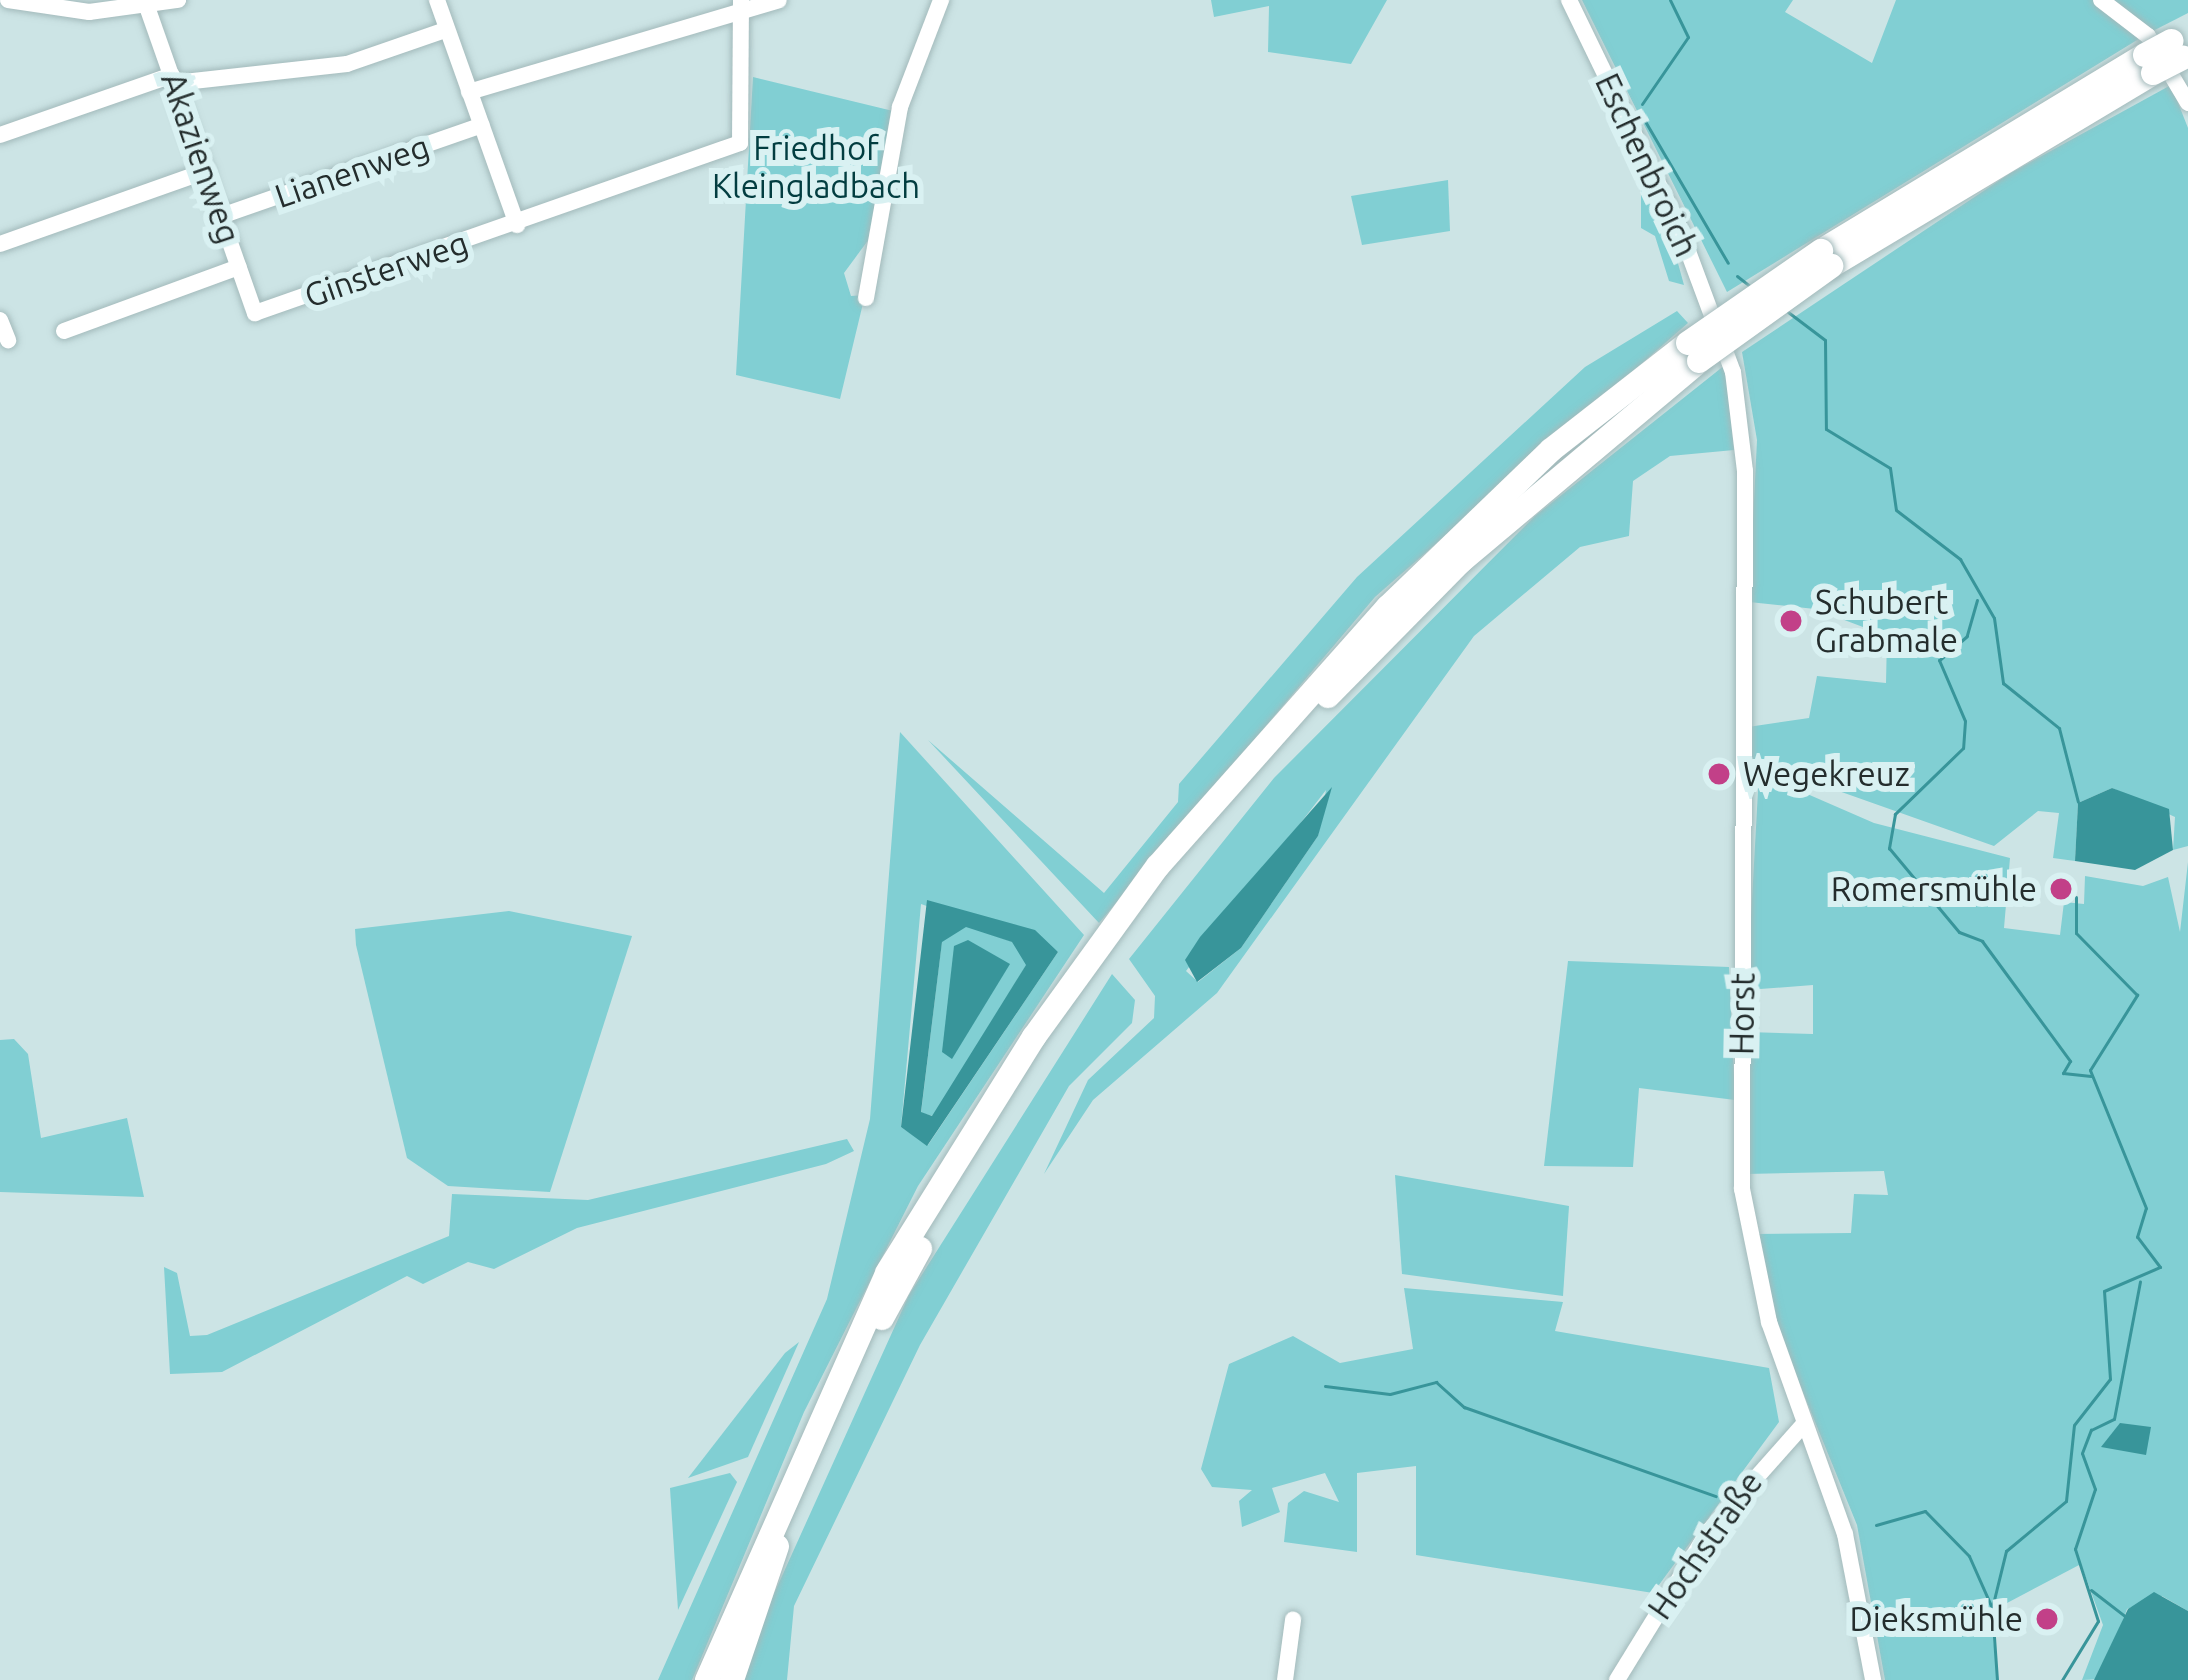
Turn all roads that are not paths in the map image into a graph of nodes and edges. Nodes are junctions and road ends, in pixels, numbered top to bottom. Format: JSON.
{"nodes":[{"id":1,"x":8,"y":0,"type":"edge"},
{"id":2,"x":178,"y":0,"type":"edge"},
{"id":3,"x":436,"y":0,"type":"edge"},
{"id":4,"x":779,"y":0,"type":"edge"},
{"id":5,"x":941,"y":0,"type":"edge"},
{"id":6,"x":1569,"y":0,"type":"edge"},
{"id":7,"x":2101,"y":0,"type":"edge"},
{"id":8,"x":146,"y":4,"type":"junction"},
{"id":9,"x":742,"y":6,"type":"edge"},
{"id":10,"x":445,"y":30,"type":"junction"},
{"id":11,"x":2182,"y":46,"type":"edge"},
{"id":12,"x":173,"y":79,"type":"junction"},
{"id":13,"x":470,"y":92,"type":"junction"},
{"id":14,"x":2188,"y":103,"type":"edge"},
{"id":15,"x":482,"y":124,"type":"junction"},
{"id":16,"x":0,"y":135,"type":"edge"},
{"id":17,"x":206,"y":171,"type":"junction"},
{"id":18,"x":221,"y":217,"type":"junction"},
{"id":19,"x":517,"y":225,"type":"junction"},
{"id":20,"x":0,"y":244,"type":"edge"},
{"id":21,"x":239,"y":267,"type":"junction"},
{"id":22,"x":866,"y":298,"type":"dead end"},
{"id":23,"x":255,"y":313,"type":"joint"},
{"id":24,"x":0,"y":320,"type":"edge"},
{"id":25,"x":64,"y":331,"type":"dead end"},
{"id":26,"x":1722,"y":332,"type":"joint"},
{"id":27,"x":8,"y":340,"type":"dead end"},
{"id":28,"x":1694,"y":352,"type":"junction"},
{"id":29,"x":1804,"y":1424,"type":"junction"},
{"id":30,"x":1293,"y":1620,"type":"dead end"},
{"id":31,"x":707,"y":1680,"type":"edge"},
{"id":32,"x":732,"y":1680,"type":"edge"},
{"id":33,"x":1285,"y":1680,"type":"edge"},
{"id":34,"x":1617,"y":1680,"type":"edge"},
{"id":35,"x":1873,"y":1680,"type":"edge"}],
"edges":[{"from":1,"to":8,"type":"street"},
{"from":2,"to":8,"type":"street"},
{"from":3,"to":10,"type":"street"},
{"from":4,"to":9,"type":"street"},
{"from":5,"to":22,"type":"street"},
{"from":6,"to":26,"type":"street","name":"Eschenbroich"},
{"from":7,"to":14,"type":"street"},
{"from":8,"to":12,"type":"street","name":"Akazienweg"},
{"from":9,"to":13,"type":"street"},
{"from":9,"to":19,"type":"street","name":"Ginsterweg"},
{"from":10,"to":12,"type":"street"},
{"from":10,"to":13,"type":"street"},
{"from":11,"to":28,"type":"highway","bridge":true},
{"from":12,"to":16,"type":"street"},
{"from":12,"to":17,"type":"street","name":"Akazienweg"},
{"from":13,"to":15,"type":"street"},
{"from":15,"to":18,"type":"street","name":"Lianenweg"},
{"from":15,"to":19,"type":"street"},
{"from":17,"to":18,"type":"street","name":"Akazienweg"},
{"from":17,"to":20,"type":"street"},
{"from":18,"to":21,"type":"street","name":"Akazienweg"},
{"from":19,"to":23,"type":"street","name":"Ginsterweg"},
{"from":21,"to":23,"type":"street","name":"Akazienweg"},
{"from":21,"to":25,"type":"street"},
{"from":24,"to":27,"type":"street"},
{"from":26,"to":29,"type":"street","name":"Horst"},
{"from":28,"to":31,"type":"highway"},
{"from":28,"to":32,"type":"highway"},
{"from":29,"to":34,"type":"street","name":"Hochstraße"},
{"from":29,"to":35,"type":"street","name":"Horst"},
{"from":30,"to":33,"type":"street"}]}
